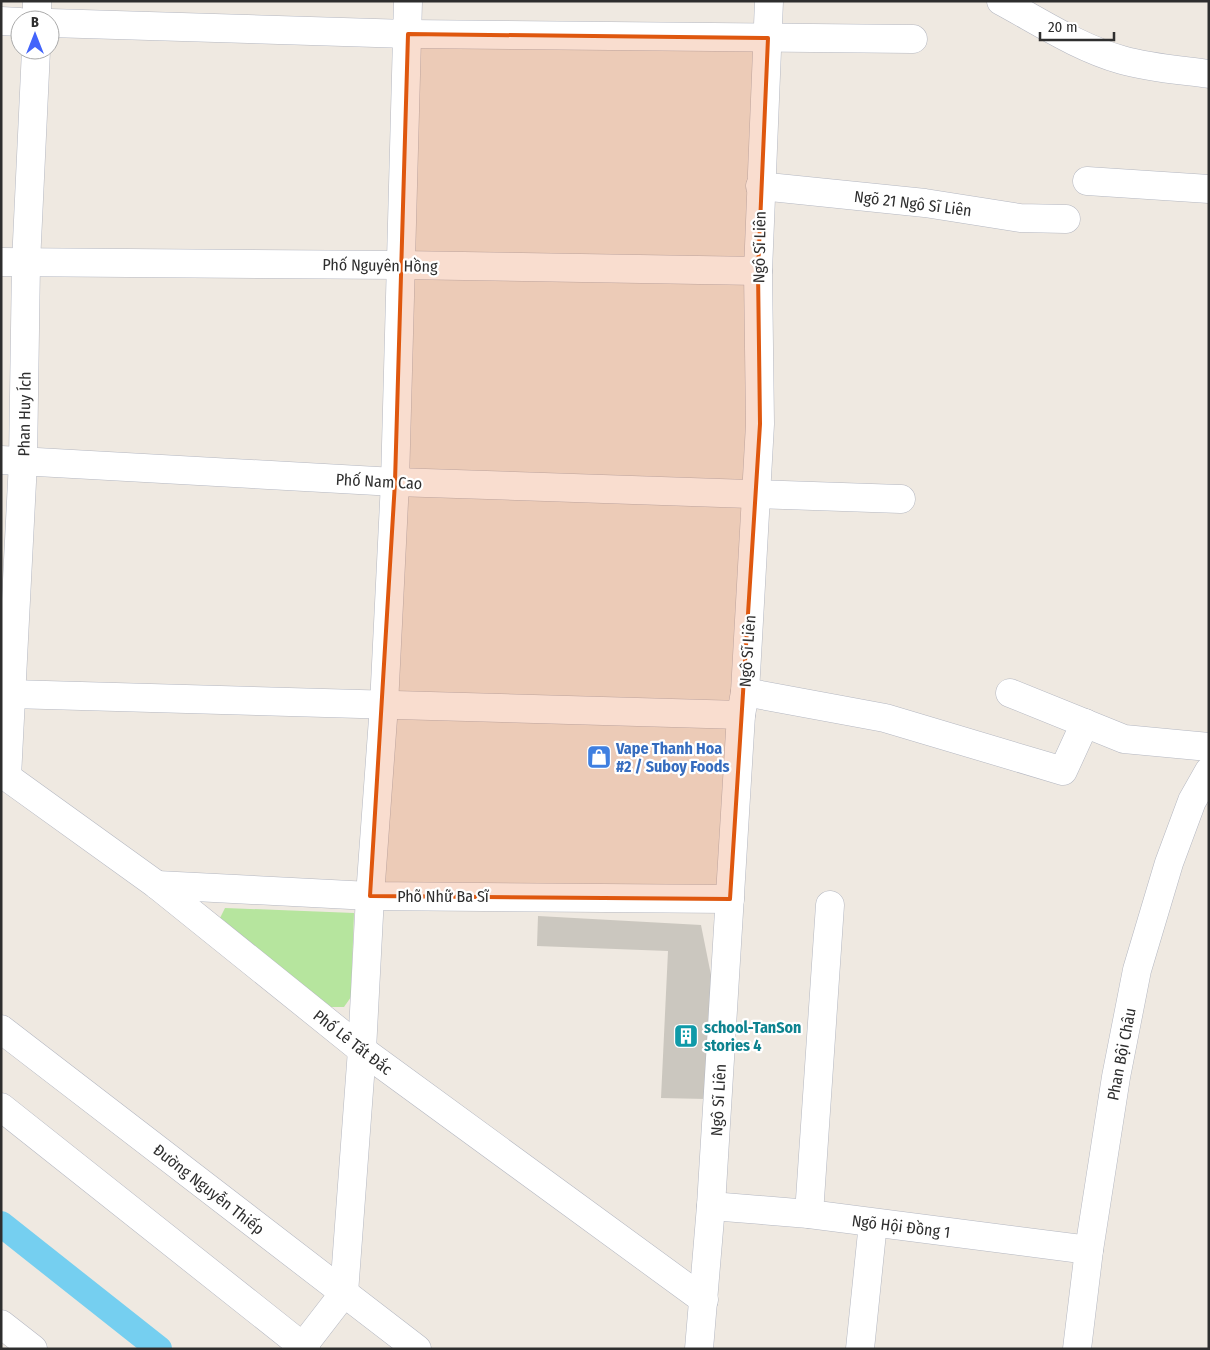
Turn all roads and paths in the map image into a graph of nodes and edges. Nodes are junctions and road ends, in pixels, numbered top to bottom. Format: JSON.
{"nodes":[{"id":1,"x":408,"y":1,"type":"edge"},
{"id":2,"x":769,"y":1,"type":"edge"},
{"id":3,"x":1001,"y":1,"type":"edge"},
{"id":4,"x":60,"y":23,"type":"edge"},
{"id":5,"x":408,"y":34,"type":"junction"},
{"id":6,"x":768,"y":38,"type":"junction"},
{"id":7,"x":913,"y":39,"type":"dead end"},
{"id":8,"x":35,"y":60,"type":"edge"},
{"id":9,"x":1209,"y":74,"type":"edge"},
{"id":10,"x":1088,"y":181,"type":"dead end"},
{"id":11,"x":760,"y":186,"type":"junction"},
{"id":12,"x":1209,"y":189,"type":"edge"},
{"id":13,"x":1066,"y":219,"type":"dead end"},
{"id":14,"x":14,"y":263,"type":"edge"},
{"id":15,"x":400,"y":265,"type":"junction"},
{"id":16,"x":758,"y":271,"type":"junction"},
{"id":17,"x":12,"y":461,"type":"edge"},
{"id":18,"x":395,"y":482,"type":"junction"},
{"id":19,"x":757,"y":494,"type":"junction"},
{"id":20,"x":901,"y":498,"type":"dead end"},
{"id":21,"x":1010,"y":693,"type":"dead end"},
{"id":22,"x":11,"y":694,"type":"junction"},
{"id":23,"x":743,"y":704,"type":"junction"},
{"id":24,"x":384,"y":705,"type":"junction"},
{"id":25,"x":1085,"y":723,"type":"junction"},
{"id":26,"x":1209,"y":747,"type":"edge"},
{"id":27,"x":1209,"y":771,"type":"edge"},
{"id":28,"x":4,"y":781,"type":"edge"},
{"id":29,"x":157,"y":885,"type":"junction"},
{"id":30,"x":370,"y":896,"type":"junction"},
{"id":31,"x":730,"y":899,"type":"junction"},
{"id":32,"x":830,"y":905,"type":"dead end"},
{"id":33,"x":1,"y":1029,"type":"edge"},
{"id":34,"x":362,"y":1050,"type":"junction"},
{"id":35,"x":1,"y":1107,"type":"edge"},
{"id":36,"x":712,"y":1206,"type":"junction"},
{"id":37,"x":809,"y":1214,"type":"junction"},
{"id":38,"x":873,"y":1223,"type":"junction"},
{"id":39,"x":1089,"y":1250,"type":"junction"},
{"id":40,"x":344,"y":1293,"type":"junction"},
{"id":41,"x":704,"y":1300,"type":"junction"},
{"id":42,"x":1,"y":1324,"type":"edge"},
{"id":43,"x":304,"y":1348,"type":"edge"},
{"id":44,"x":33,"y":1349,"type":"edge"},
{"id":45,"x":417,"y":1349,"type":"edge"},
{"id":46,"x":698,"y":1349,"type":"edge"},
{"id":47,"x":860,"y":1349,"type":"edge"},
{"id":48,"x":1077,"y":1349,"type":"edge"}],
"edges":[{"from":1,"to":5,"type":"street"},
{"from":2,"to":6,"type":"street","name":"Ngô Sĩ Liên"},
{"from":3,"to":9,"type":"street"},
{"from":4,"to":5,"type":"street"},
{"from":5,"to":6,"type":"street"},
{"from":5,"to":15,"type":"street"},
{"from":6,"to":7,"type":"street"},
{"from":6,"to":11,"type":"street","name":"Ngô Sĩ Liên"},
{"from":8,"to":14,"type":"street","name":"Phan Huy Ích"},
{"from":10,"to":12,"type":"street"},
{"from":11,"to":13,"type":"street","name":"Ngõ 21 Ngô Sĩ Liên"},
{"from":11,"to":16,"type":"street","name":"Ngô Sĩ Liên"},
{"from":14,"to":15,"type":"street","name":"Phố Nguyên Hồng"},
{"from":14,"to":17,"type":"street","name":"Phan Huy Ích"},
{"from":15,"to":16,"type":"street","name":"Phố Nguyên Hồng"},
{"from":15,"to":18,"type":"street"},
{"from":16,"to":19,"type":"street","name":"Ngô Sĩ Liên"},
{"from":17,"to":18,"type":"street","name":"Phố Nam Cao"},
{"from":17,"to":22,"type":"street","name":"Phan Huy Ích"},
{"from":18,"to":19,"type":"street","name":"Phố Nam Cao"},
{"from":18,"to":24,"type":"street"},
{"from":19,"to":20,"type":"street","name":"Phố Nam Cao"},
{"from":19,"to":23,"type":"street","name":"Ngô Sĩ Liên"},
{"from":21,"to":25,"type":"street"},
{"from":22,"to":24,"type":"street"},
{"from":22,"to":28,"type":"street","name":"Phan Huy Ích"},
{"from":23,"to":24,"type":"street"},
{"from":23,"to":25,"type":"street"},
{"from":23,"to":31,"type":"street","name":"Ngô Sĩ Liên"},
{"from":24,"to":30,"type":"street"},
{"from":25,"to":26,"type":"street"},
{"from":27,"to":39,"type":"street","name":"Phan Bội Châu"},
{"from":28,"to":29,"type":"street","name":"Phố Lê Tất Đắc"},
{"from":29,"to":30,"type":"street","name":"Phõ Nhữ Ba Sĩ"},
{"from":29,"to":34,"type":"street","name":"Phố Lê Tất Đắc"},
{"from":30,"to":31,"type":"street","name":"Phõ Nhữ Ba Sĩ"},
{"from":30,"to":34,"type":"street"},
{"from":31,"to":36,"type":"street","name":"Ngô Sĩ Liên"},
{"from":32,"to":37,"type":"street"},
{"from":33,"to":40,"type":"street","name":"Đường Nguyễn Thiếp"},
{"from":34,"to":40,"type":"street"},
{"from":34,"to":41,"type":"street","name":"Phố Lê Tất Đắc"},
{"from":35,"to":43,"type":"street"},
{"from":36,"to":37,"type":"street","name":"Ngõ Hội Đồng 1"},
{"from":36,"to":41,"type":"street","name":"Ngô Sĩ Liên"},
{"from":37,"to":38,"type":"street","name":"Ngõ Hội Đồng 1"},
{"from":38,"to":39,"type":"street","name":"Ngõ Hội Đồng 1"},
{"from":38,"to":47,"type":"street"},
{"from":39,"to":48,"type":"street","name":"Phan Bội Châu"},
{"from":40,"to":43,"type":"street"},
{"from":40,"to":45,"type":"street","name":"Đường Nguyễn Thiếp"},
{"from":41,"to":46,"type":"street","name":"Ngô Sĩ Liên"},
{"from":42,"to":44,"type":"street"}]}
